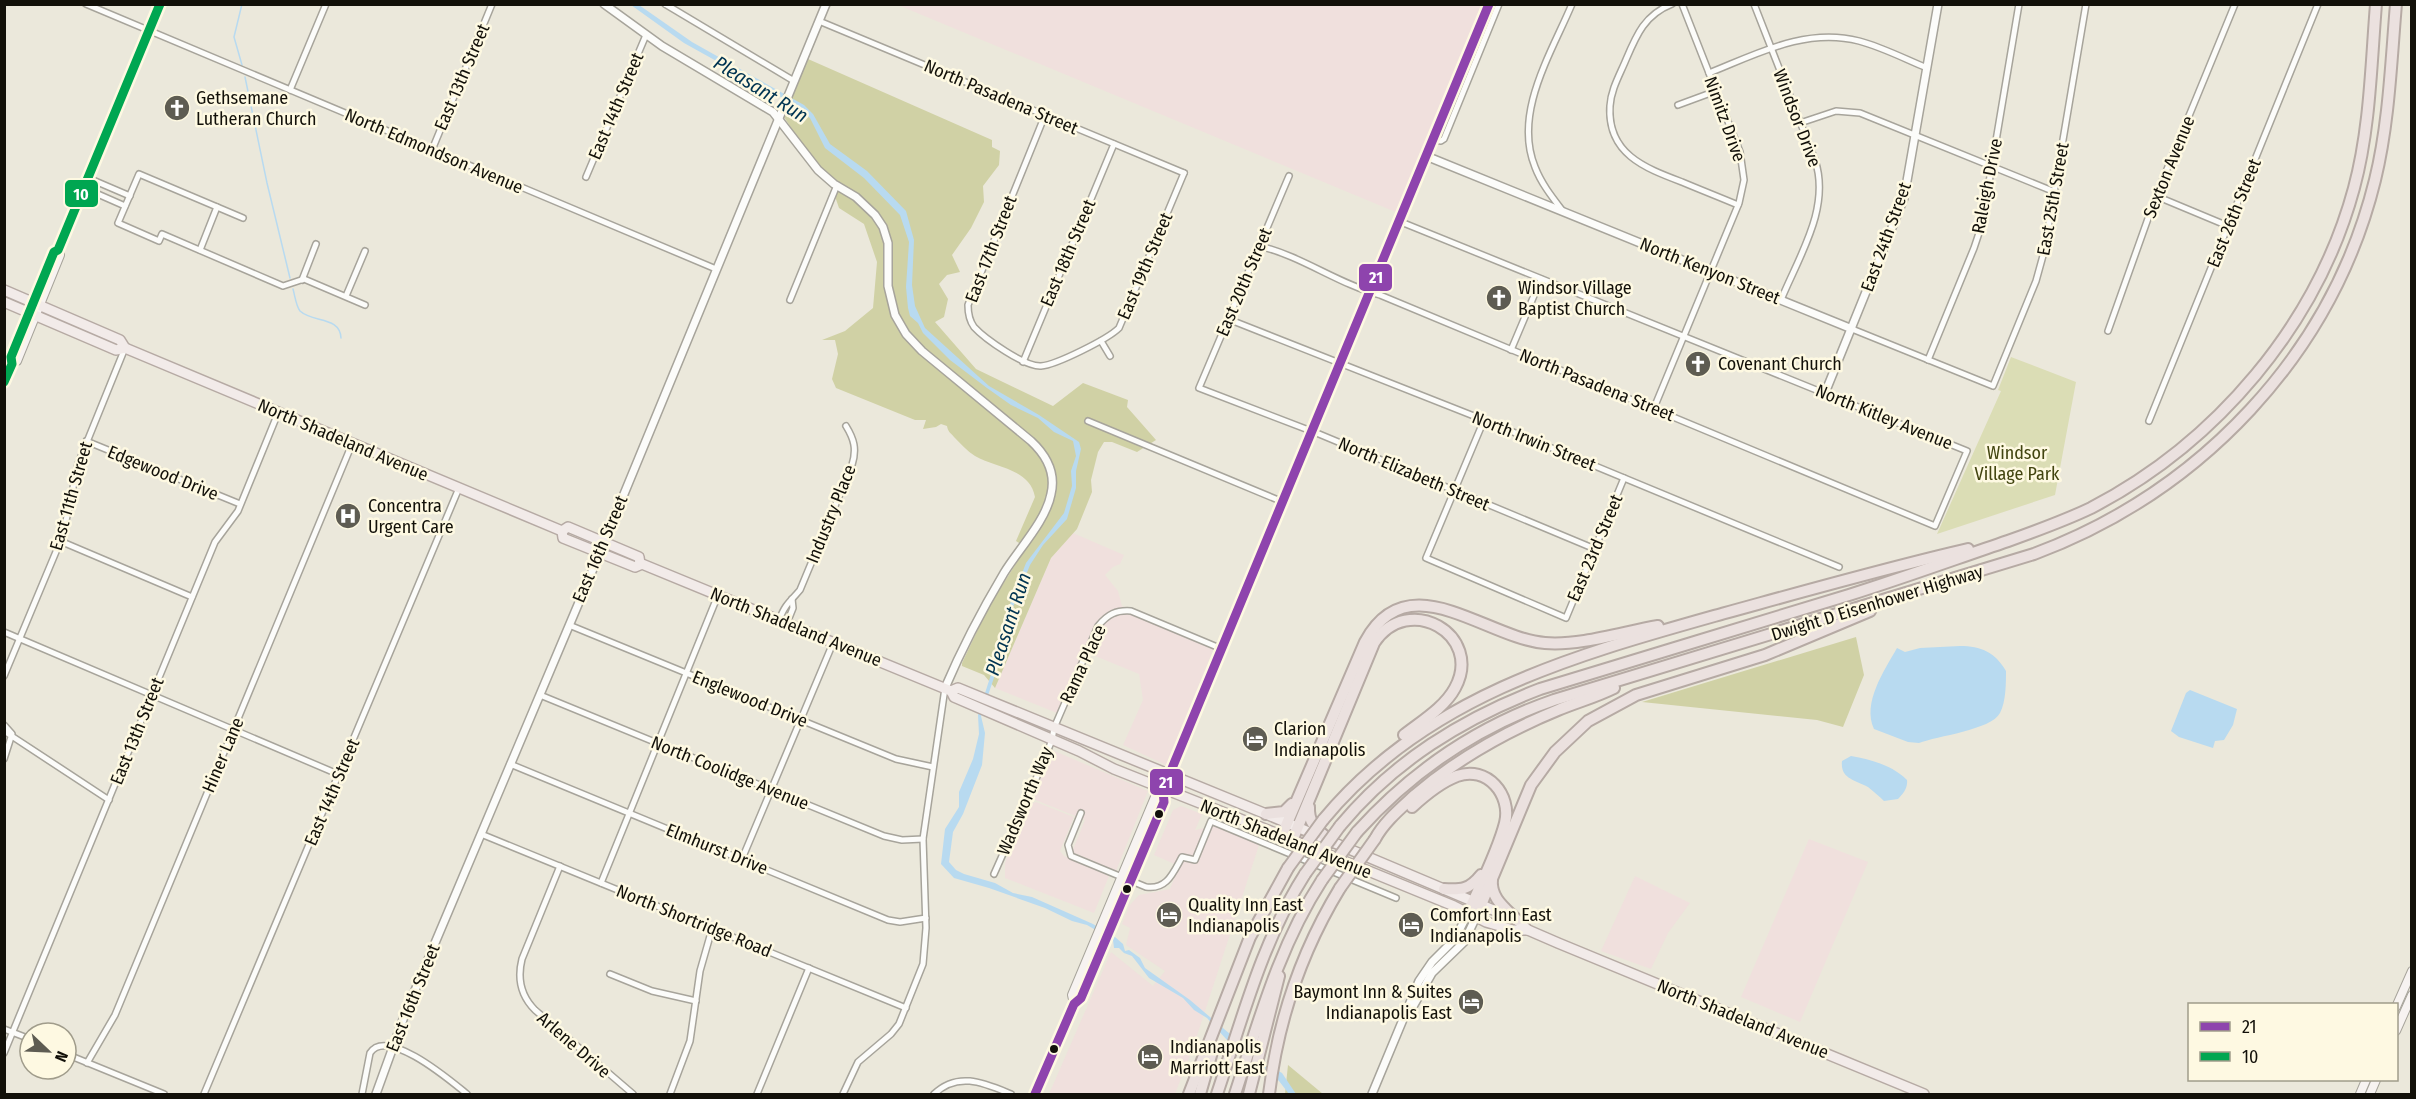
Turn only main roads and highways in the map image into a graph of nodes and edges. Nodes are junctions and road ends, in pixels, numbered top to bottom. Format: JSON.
{"nodes":[{"id":1,"x":160,"y":4,"type":"edge"},
{"id":2,"x":1489,"y":4,"type":"edge"},
{"id":3,"x":2376,"y":4,"type":"edge"},
{"id":4,"x":2396,"y":4,"type":"edge"},
{"id":5,"x":4,"y":291,"type":"edge"},
{"id":6,"x":4,"y":302,"type":"edge"},
{"id":7,"x":36,"y":304,"type":"junction"},
{"id":8,"x":32,"y":314,"type":"junction"},
{"id":9,"x":125,"y":348,"type":"junction"},
{"id":10,"x":4,"y":383,"type":"edge"},
{"id":11,"x":562,"y":531,"type":"junction"},
{"id":12,"x":2012,"y":539,"type":"junction"},
{"id":13,"x":640,"y":564,"type":"junction"},
{"id":14,"x":1906,"y":595,"type":"junction"},
{"id":15,"x":1705,"y":619,"type":"junction"},
{"id":16,"x":1644,"y":674,"type":"junction"},
{"id":17,"x":969,"y":698,"type":"junction"},
{"id":18,"x":1170,"y":775,"type":"junction"},
{"id":19,"x":1363,"y":778,"type":"junction"},
{"id":20,"x":1163,"y":790,"type":"junction"},
{"id":21,"x":1298,"y":796,"type":"junction"},
{"id":22,"x":1309,"y":802,"type":"junction"},
{"id":23,"x":1266,"y":814,"type":"junction"},
{"id":24,"x":1287,"y":824,"type":"junction"},
{"id":25,"x":1298,"y":828,"type":"junction"},
{"id":26,"x":1287,"y":838,"type":"junction"},
{"id":27,"x":1375,"y":839,"type":"junction"},
{"id":28,"x":1332,"y":842,"type":"junction"},
{"id":29,"x":1490,"y":869,"type":"junction"},
{"id":30,"x":1125,"y":880,"type":"junction"},
{"id":31,"x":1444,"y":889,"type":"junction"},
{"id":32,"x":1477,"y":903,"type":"junction"},
{"id":33,"x":1472,"y":915,"type":"junction"},
{"id":34,"x":1517,"y":920,"type":"junction"},
{"id":35,"x":1528,"y":930,"type":"junction"},
{"id":36,"x":2412,"y":972,"type":"edge"},
{"id":37,"x":2412,"y":995,"type":"edge"},
{"id":38,"x":1074,"y":1004,"type":"junction"},
{"id":39,"x":2398,"y":1005,"type":"edge"},
{"id":40,"x":2398,"y":1029,"type":"edge"},
{"id":41,"x":1258,"y":1040,"type":"junction"},
{"id":42,"x":1212,"y":1042,"type":"junction"},
{"id":43,"x":2366,"y":1081,"type":"edge"},
{"id":44,"x":2376,"y":1081,"type":"edge"},
{"id":45,"x":1269,"y":1092,"type":"edge"},
{"id":46,"x":1035,"y":1095,"type":"edge"},
{"id":47,"x":1189,"y":1095,"type":"edge"},
{"id":48,"x":1200,"y":1095,"type":"edge"},
{"id":49,"x":1217,"y":1095,"type":"edge"},
{"id":50,"x":1235,"y":1095,"type":"edge"},
{"id":51,"x":1249,"y":1095,"type":"edge"},
{"id":52,"x":1924,"y":1095,"type":"edge"},
{"id":53,"x":2360,"y":1095,"type":"edge"},
{"id":54,"x":2370,"y":1095,"type":"edge"}],
"edges":[{"from":1,"to":7,"type":"main road"},
{"from":2,"to":18,"type":"main road"},
{"from":3,"to":12,"type":"highway","name":"Dwight D Eisenhower Highway"},
{"from":4,"to":14,"type":"highway","name":"Dwight D Eisenhower Highway"},
{"from":5,"to":7,"type":"main road","name":"North Shadeland Avenue"},
{"from":6,"to":8,"type":"main road","name":"North Shadeland Avenue"},
{"from":7,"to":8,"type":"main road"},
{"from":7,"to":9,"type":"main road","name":"North Shadeland Avenue"},
{"from":8,"to":9,"type":"main road","name":"North Shadeland Avenue"},
{"from":8,"to":10,"type":"main road"},
{"from":9,"to":11,"type":"main road","name":"North Shadeland Avenue"},
{"from":11,"to":13,"type":"main road","name":"North Shadeland Avenue"},
{"from":11,"to":13,"type":"main road","name":"North Shadeland Avenue"},
{"from":12,"to":15,"type":"highway"},
{"from":12,"to":49,"type":"highway","name":"Dwight D Eisenhower Highway","bridge":true},
{"from":13,"to":17,"type":"main road","name":"North Shadeland Avenue"},
{"from":14,"to":16,"type":"highway","name":"Dwight D Eisenhower Highway"},
{"from":14,"to":29,"type":"highway"},
{"from":15,"to":19,"type":"highway"},
{"from":15,"to":21,"type":"highway"},
{"from":16,"to":27,"type":"highway"},
{"from":16,"to":41,"type":"highway","name":"Dwight D Eisenhower Highway","bridge":true},
{"from":17,"to":18,"type":"main road","name":"North Shadeland Avenue"},
{"from":17,"to":20,"type":"main road","name":"North Shadeland Avenue"},
{"from":18,"to":20,"type":"main road"},
{"from":18,"to":23,"type":"main road","name":"North Shadeland Avenue"},
{"from":19,"to":22,"type":"highway"},
{"from":19,"to":42,"type":"highway","bridge":true},
{"from":20,"to":26,"type":"main road","name":"North Shadeland Avenue"},
{"from":20,"to":30,"type":"main road"},
{"from":21,"to":23,"type":"highway"},
{"from":21,"to":24,"type":"highway"},
{"from":22,"to":25,"type":"highway"},
{"from":22,"to":28,"type":"highway"},
{"from":23,"to":24,"type":"main road","name":"North Shadeland Avenue"},
{"from":24,"to":25,"type":"main road","name":"North Shadeland Avenue"},
{"from":24,"to":26,"type":"highway"},
{"from":25,"to":26,"type":"highway"},
{"from":25,"to":28,"type":"main road","name":"North Shadeland Avenue"},
{"from":26,"to":33,"type":"main road","name":"North Shadeland Avenue"},
{"from":27,"to":29,"type":"highway"},
{"from":27,"to":45,"type":"highway","bridge":true},
{"from":28,"to":31,"type":"main road","name":"North Shadeland Avenue"},
{"from":29,"to":31,"type":"highway"},
{"from":29,"to":32,"type":"highway"},
{"from":29,"to":34,"type":"highway"},
{"from":30,"to":38,"type":"main road"},
{"from":30,"to":38,"type":"main road"},
{"from":31,"to":32,"type":"main road","name":"North Shadeland Avenue"},
{"from":32,"to":33,"type":"highway"},
{"from":32,"to":34,"type":"main road","name":"North Shadeland Avenue"},
{"from":33,"to":35,"type":"main road","name":"North Shadeland Avenue"},
{"from":34,"to":35,"type":"main road","name":"North Shadeland Avenue"},
{"from":35,"to":52,"type":"main road","name":"North Shadeland Avenue"},
{"from":36,"to":39,"type":"main road"},
{"from":37,"to":40,"type":"main road"},
{"from":38,"to":46,"type":"main road"},
{"from":41,"to":50,"type":"highway"},
{"from":41,"to":51,"type":"highway"},
{"from":42,"to":47,"type":"highway"},
{"from":42,"to":48,"type":"highway"},
{"from":43,"to":53,"type":"main road"},
{"from":44,"to":54,"type":"main road"}]}
